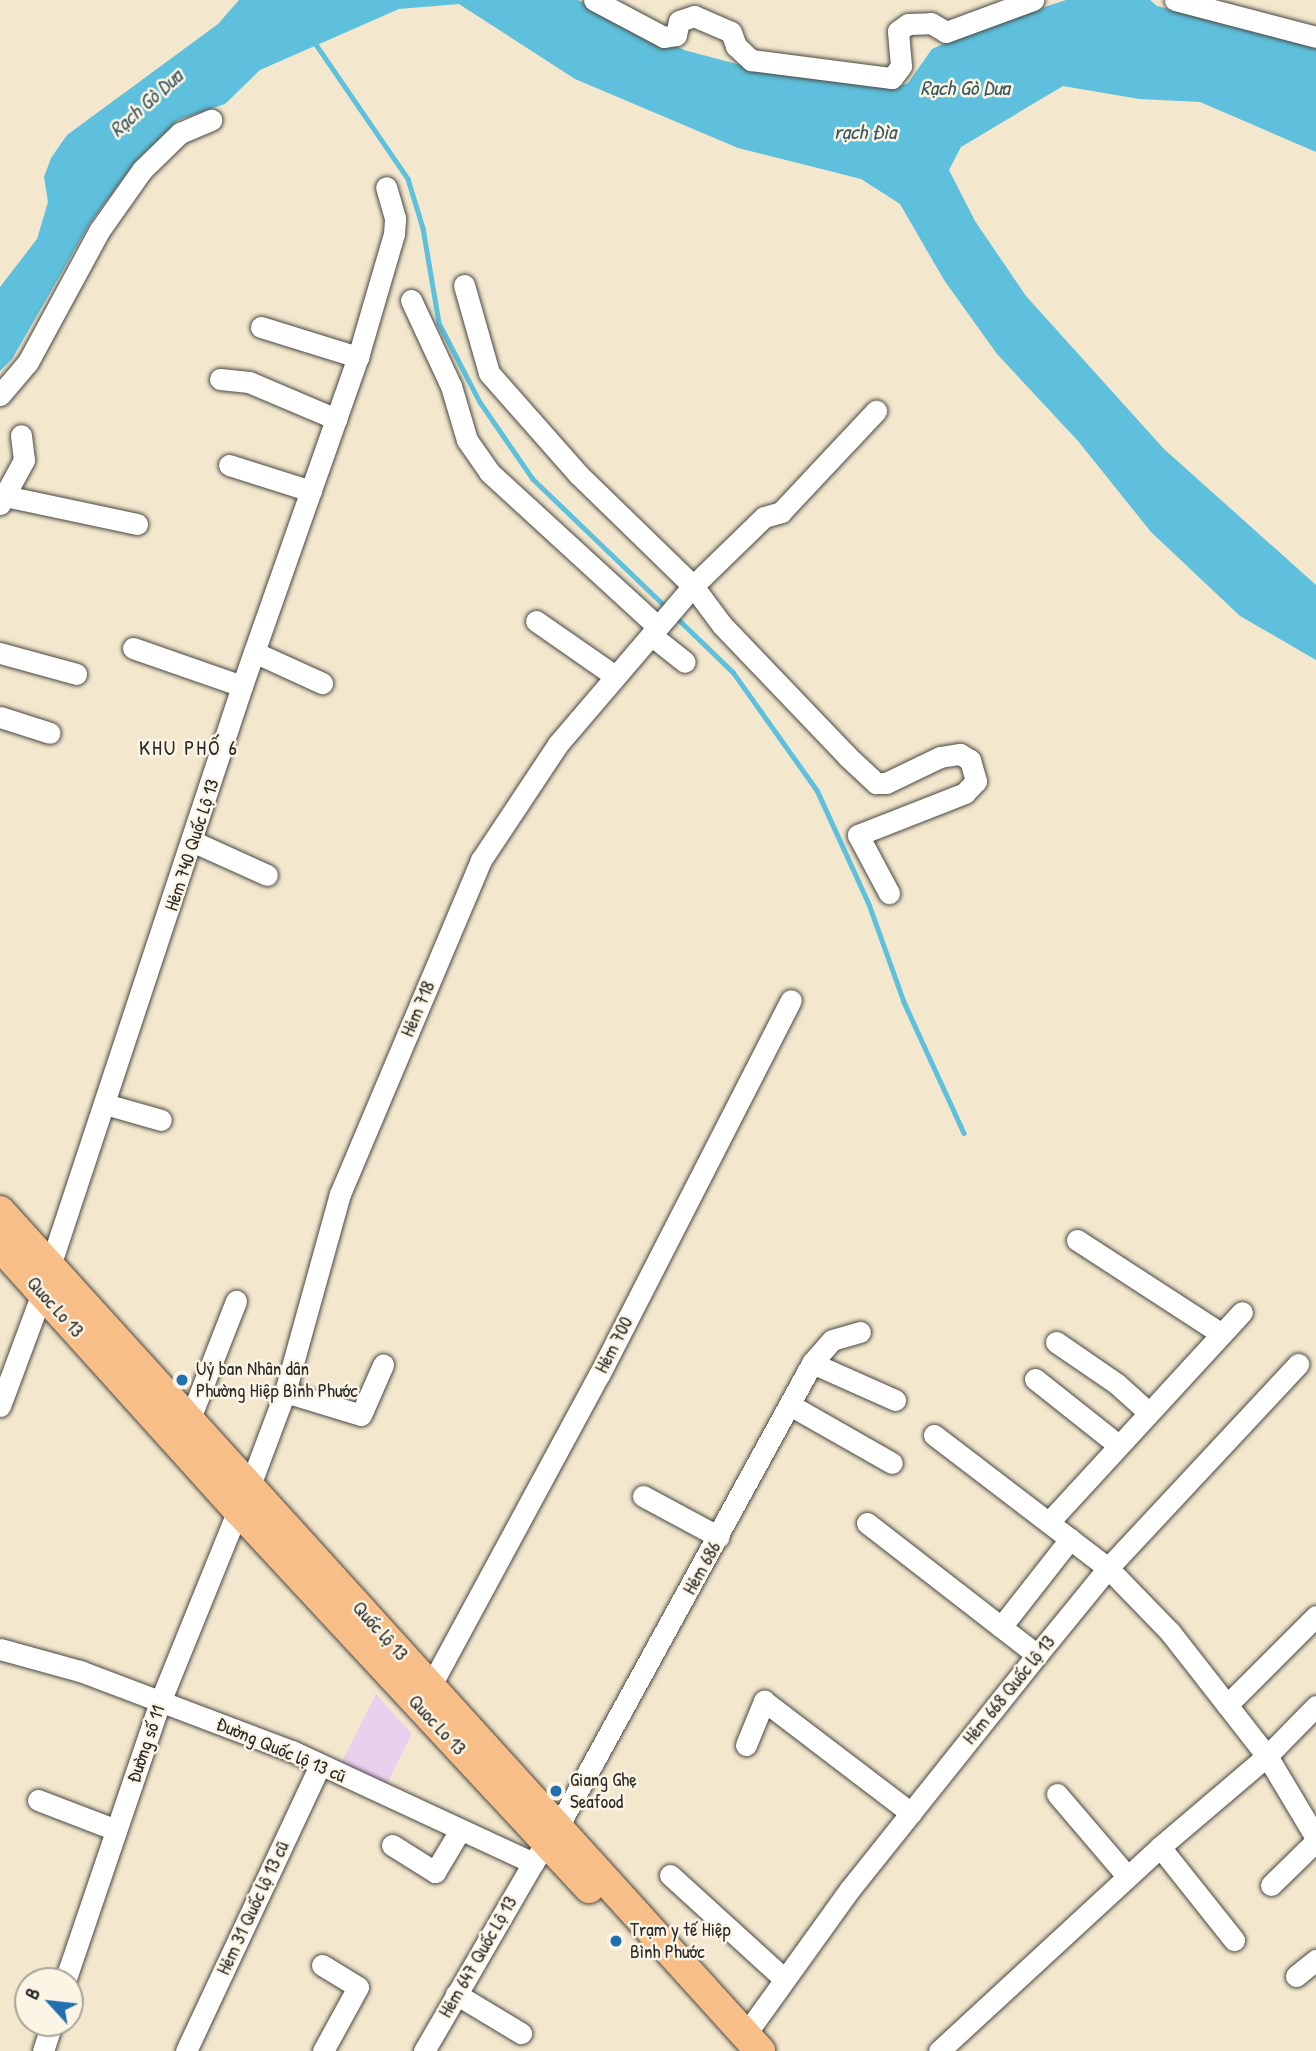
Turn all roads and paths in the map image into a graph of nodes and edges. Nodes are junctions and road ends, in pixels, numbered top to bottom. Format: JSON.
{"nodes":[{"id":1,"x":594,"y":0,"type":"edge"},
{"id":2,"x":1032,"y":0,"type":"edge"},
{"id":3,"x":1175,"y":0,"type":"edge"},
{"id":4,"x":1316,"y":37,"type":"edge"},
{"id":5,"x":211,"y":120,"type":"dead end"},
{"id":6,"x":386,"y":187,"type":"dead end"},
{"id":7,"x":464,"y":285,"type":"dead end"},
{"id":8,"x":411,"y":300,"type":"dead end"},
{"id":9,"x":261,"y":327,"type":"dead end"},
{"id":10,"x":358,"y":357,"type":"junction"},
{"id":11,"x":220,"y":379,"type":"dead end"},
{"id":12,"x":0,"y":395,"type":"edge"},
{"id":13,"x":876,"y":411,"type":"dead end"},
{"id":14,"x":336,"y":419,"type":"junction"},
{"id":15,"x":22,"y":435,"type":"dead end"},
{"id":16,"x":229,"y":465,"type":"dead end"},
{"id":17,"x":311,"y":491,"type":"junction"},
{"id":18,"x":2,"y":500,"type":"edge"},
{"id":19,"x":137,"y":524,"type":"dead end"},
{"id":20,"x":693,"y":586,"type":"junction"},
{"id":21,"x":536,"y":621,"type":"dead end"},
{"id":22,"x":655,"y":631,"type":"junction"},
{"id":23,"x":132,"y":648,"type":"dead end"},
{"id":24,"x":254,"y":652,"type":"junction"},
{"id":25,"x":0,"y":653,"type":"edge"},
{"id":26,"x":685,"y":662,"type":"dead end"},
{"id":27,"x":76,"y":674,"type":"dead end"},
{"id":28,"x":615,"y":676,"type":"junction"},
{"id":29,"x":322,"y":683,"type":"dead end"},
{"id":30,"x":242,"y":687,"type":"junction"},
{"id":31,"x":0,"y":717,"type":"edge"},
{"id":32,"x":50,"y":733,"type":"dead end"},
{"id":33,"x":194,"y":842,"type":"junction"},
{"id":34,"x":267,"y":875,"type":"dead end"},
{"id":35,"x":889,"y":893,"type":"dead end"},
{"id":36,"x":792,"y":1000,"type":"dead end"},
{"id":37,"x":105,"y":1104,"type":"junction"},
{"id":38,"x":161,"y":1120,"type":"dead end"},
{"id":39,"x":0,"y":1211,"type":"edge"},
{"id":40,"x":1077,"y":1240,"type":"dead end"},
{"id":41,"x":0,"y":1246,"type":"edge"},
{"id":42,"x":46,"y":1279,"type":"junction"},
{"id":43,"x":236,"y":1301,"type":"dead end"},
{"id":44,"x":1241,"y":1312,"type":"dead end"},
{"id":45,"x":860,"y":1332,"type":"dead end"},
{"id":46,"x":1220,"y":1333,"type":"junction"},
{"id":47,"x":1056,"y":1342,"type":"dead end"},
{"id":48,"x":10,"y":1352,"type":"edge"},
{"id":49,"x":812,"y":1363,"type":"junction"},
{"id":50,"x":1298,"y":1364,"type":"dead end"},
{"id":51,"x":383,"y":1365,"type":"dead end"},
{"id":52,"x":1035,"y":1379,"type":"dead end"},
{"id":53,"x":285,"y":1392,"type":"junction"},
{"id":54,"x":895,"y":1400,"type":"dead end"},
{"id":55,"x":790,"y":1405,"type":"junction"},
{"id":56,"x":0,"y":1406,"type":"edge"},
{"id":57,"x":1147,"y":1411,"type":"junction"},
{"id":58,"x":189,"y":1421,"type":"junction"},
{"id":59,"x":934,"y":1435,"type":"dead end"},
{"id":60,"x":1117,"y":1444,"type":"junction"},
{"id":61,"x":892,"y":1464,"type":"dead end"},
{"id":62,"x":643,"y":1496,"type":"dead end"},
{"id":63,"x":243,"y":1499,"type":"junction"},
{"id":64,"x":1049,"y":1522,"type":"junction"},
{"id":65,"x":867,"y":1523,"type":"dead end"},
{"id":66,"x":719,"y":1537,"type":"junction"},
{"id":67,"x":1070,"y":1539,"type":"junction"},
{"id":68,"x":1108,"y":1568,"type":"junction"},
{"id":69,"x":1316,"y":1616,"type":"edge"},
{"id":70,"x":1001,"y":1627,"type":"junction"},
{"id":71,"x":0,"y":1649,"type":"edge"},
{"id":72,"x":1037,"y":1654,"type":"junction"},
{"id":73,"x":430,"y":1687,"type":"junction"},
{"id":74,"x":160,"y":1702,"type":"junction"},
{"id":75,"x":1227,"y":1705,"type":"junction"},
{"id":76,"x":1316,"y":1706,"type":"edge"},
{"id":77,"x":746,"y":1745,"type":"dead end"},
{"id":78,"x":1267,"y":1756,"type":"junction"},
{"id":79,"x":320,"y":1765,"type":"junction"},
{"id":80,"x":1057,"y":1794,"type":"dead end"},
{"id":81,"x":38,"y":1800,"type":"dead end"},
{"id":82,"x":911,"y":1813,"type":"junction"},
{"id":83,"x":116,"y":1830,"type":"junction"},
{"id":84,"x":459,"y":1832,"type":"junction"},
{"id":85,"x":1316,"y":1839,"type":"edge"},
{"id":86,"x":546,"y":1844,"type":"junction"},
{"id":87,"x":392,"y":1845,"type":"dead end"},
{"id":88,"x":1160,"y":1847,"type":"junction"},
{"id":89,"x":670,"y":1875,"type":"dead end"},
{"id":90,"x":1128,"y":1876,"type":"junction"},
{"id":91,"x":1270,"y":1885,"type":"dead end"},
{"id":92,"x":1234,"y":1940,"type":"dead end"},
{"id":93,"x":1316,"y":1960,"type":"edge"},
{"id":94,"x":322,"y":1965,"type":"dead end"},
{"id":95,"x":70,"y":1967,"type":"edge"},
{"id":96,"x":1296,"y":1976,"type":"dead end"},
{"id":97,"x":783,"y":1978,"type":"junction"},
{"id":98,"x":456,"y":1994,"type":"junction"},
{"id":99,"x":522,"y":2033,"type":"dead end"},
{"id":100,"x":746,"y":2046,"type":"edge"},
{"id":101,"x":186,"y":2051,"type":"edge"},
{"id":102,"x":323,"y":2051,"type":"edge"},
{"id":103,"x":424,"y":2051,"type":"edge"},
{"id":104,"x":939,"y":2051,"type":"edge"}],
"edges":[{"from":1,"to":2,"type":"street"},
{"from":3,"to":4,"type":"street"},
{"from":5,"to":12,"type":"street"},
{"from":6,"to":10,"type":"street","name":"Hẻm 740 Quốc Lộ 13"},
{"from":7,"to":20,"type":"street"},
{"from":8,"to":22,"type":"street"},
{"from":9,"to":10,"type":"street"},
{"from":10,"to":14,"type":"street","name":"Hẻm 740 Quốc Lộ 13"},
{"from":11,"to":14,"type":"street"},
{"from":13,"to":20,"type":"street","name":"Hẻm 718"},
{"from":14,"to":17,"type":"street","name":"Hẻm 740 Quốc Lộ 13"},
{"from":15,"to":18,"type":"street"},
{"from":16,"to":17,"type":"street"},
{"from":17,"to":24,"type":"street","name":"Hẻm 740 Quốc Lộ 13"},
{"from":18,"to":19,"type":"street"},
{"from":20,"to":22,"type":"street","name":"Hẻm 718"},
{"from":20,"to":35,"type":"street"},
{"from":21,"to":28,"type":"street"},
{"from":22,"to":26,"type":"street"},
{"from":22,"to":28,"type":"street","name":"Hẻm 718"},
{"from":23,"to":30,"type":"street"},
{"from":24,"to":29,"type":"street"},
{"from":24,"to":30,"type":"street","name":"Hẻm 740 Quốc Lộ 13"},
{"from":25,"to":27,"type":"street"},
{"from":28,"to":53,"type":"street","name":"Hẻm 718"},
{"from":30,"to":33,"type":"street","name":"Hẻm 740 Quốc Lộ 13"},
{"from":31,"to":32,"type":"street"},
{"from":33,"to":34,"type":"street"},
{"from":33,"to":37,"type":"street","name":"Hẻm 740 Quốc Lộ 13"},
{"from":36,"to":73,"type":"street","name":"Hẻm 700"},
{"from":37,"to":38,"type":"street"},
{"from":37,"to":42,"type":"street","name":"Hẻm 740 Quốc Lộ 13"},
{"from":39,"to":42,"type":"highway","name":"Quốc lộ 13"},
{"from":40,"to":46,"type":"street"},
{"from":41,"to":42,"type":"highway","name":"Quoc Lo 13"},
{"from":42,"to":48,"type":"street","name":"Hẻm 740 Quốc Lộ 13"},
{"from":42,"to":58,"type":"highway","name":"Quốc lộ 13"},
{"from":42,"to":63,"type":"highway","name":"Quoc Lo 13"},
{"from":43,"to":58,"type":"street"},
{"from":44,"to":46,"type":"street"},
{"from":45,"to":49,"type":"street","name":"Hẻm 686"},
{"from":46,"to":57,"type":"street"},
{"from":47,"to":57,"type":"street"},
{"from":48,"to":56,"type":"street","name":"Hẻm 740 Quốc Lộ 13"},
{"from":49,"to":54,"type":"street"},
{"from":49,"to":55,"type":"street","name":"Hẻm 686"},
{"from":50,"to":68,"type":"street","name":"Hẻm 668 Quốc lộ 13"},
{"from":51,"to":53,"type":"street"},
{"from":52,"to":60,"type":"street"},
{"from":53,"to":63,"type":"street","name":"Hẻm 718"},
{"from":55,"to":61,"type":"street"},
{"from":55,"to":66,"type":"street","name":"Hẻm 686"},
{"from":57,"to":60,"type":"street"},
{"from":58,"to":63,"type":"highway","name":"Quốc lộ 13"},
{"from":59,"to":64,"type":"street"},
{"from":60,"to":64,"type":"street"},
{"from":62,"to":66,"type":"street"},
{"from":63,"to":73,"type":"highway","name":"Quốc lộ 13"},
{"from":63,"to":74,"type":"street","name":"Đường số 11"},
{"from":63,"to":86,"type":"highway","name":"Quoc Lo 13"},
{"from":64,"to":67,"type":"street"},
{"from":65,"to":70,"type":"street"},
{"from":66,"to":86,"type":"street","name":"Hẻm 686"},
{"from":67,"to":68,"type":"street"},
{"from":67,"to":70,"type":"street"},
{"from":68,"to":72,"type":"street","name":"Hẻm 668 Quốc lộ 13"},
{"from":68,"to":75,"type":"street"},
{"from":69,"to":75,"type":"street"},
{"from":70,"to":72,"type":"street"},
{"from":71,"to":74,"type":"street","name":"Đường Quốc lộ 13 cũ"},
{"from":72,"to":82,"type":"street","name":"Hẻm 668 Quốc lộ 13"},
{"from":73,"to":86,"type":"highway","name":"Quốc lộ 13"},
{"from":74,"to":79,"type":"street","name":"Đường Quốc lộ 13 cũ"},
{"from":74,"to":83,"type":"street","name":"Đường số 11"},
{"from":75,"to":78,"type":"street"},
{"from":76,"to":78,"type":"street"},
{"from":77,"to":82,"type":"street"},
{"from":78,"to":85,"type":"street"},
{"from":78,"to":88,"type":"street"},
{"from":79,"to":84,"type":"street","name":"Đường Quốc lộ 13 cũ"},
{"from":79,"to":101,"type":"street","name":"Hẻm 31 Quốc lộ 13 cũ"},
{"from":80,"to":90,"type":"street"},
{"from":81,"to":83,"type":"street"},
{"from":82,"to":97,"type":"street","name":"Hẻm 668 Quốc lộ 13"},
{"from":83,"to":95,"type":"street","name":"Đường số 11"},
{"from":84,"to":86,"type":"street","name":"Đường Quốc lộ 13 cũ"},
{"from":84,"to":87,"type":"street"},
{"from":85,"to":91,"type":"street"},
{"from":86,"to":98,"type":"street","name":"Hẻm 647 Quốc Lộ 13"},
{"from":86,"to":100,"type":"highway","name":"Quốc lộ 13"},
{"from":88,"to":90,"type":"street"},
{"from":88,"to":92,"type":"street"},
{"from":89,"to":97,"type":"street"},
{"from":90,"to":104,"type":"street"},
{"from":93,"to":96,"type":"street"},
{"from":94,"to":102,"type":"street"},
{"from":97,"to":100,"type":"street","name":"Hẻm 668 Quốc lộ 13"},
{"from":98,"to":99,"type":"street"},
{"from":98,"to":103,"type":"street","name":"Hẻm 647 Quốc Lộ 13"}]}
